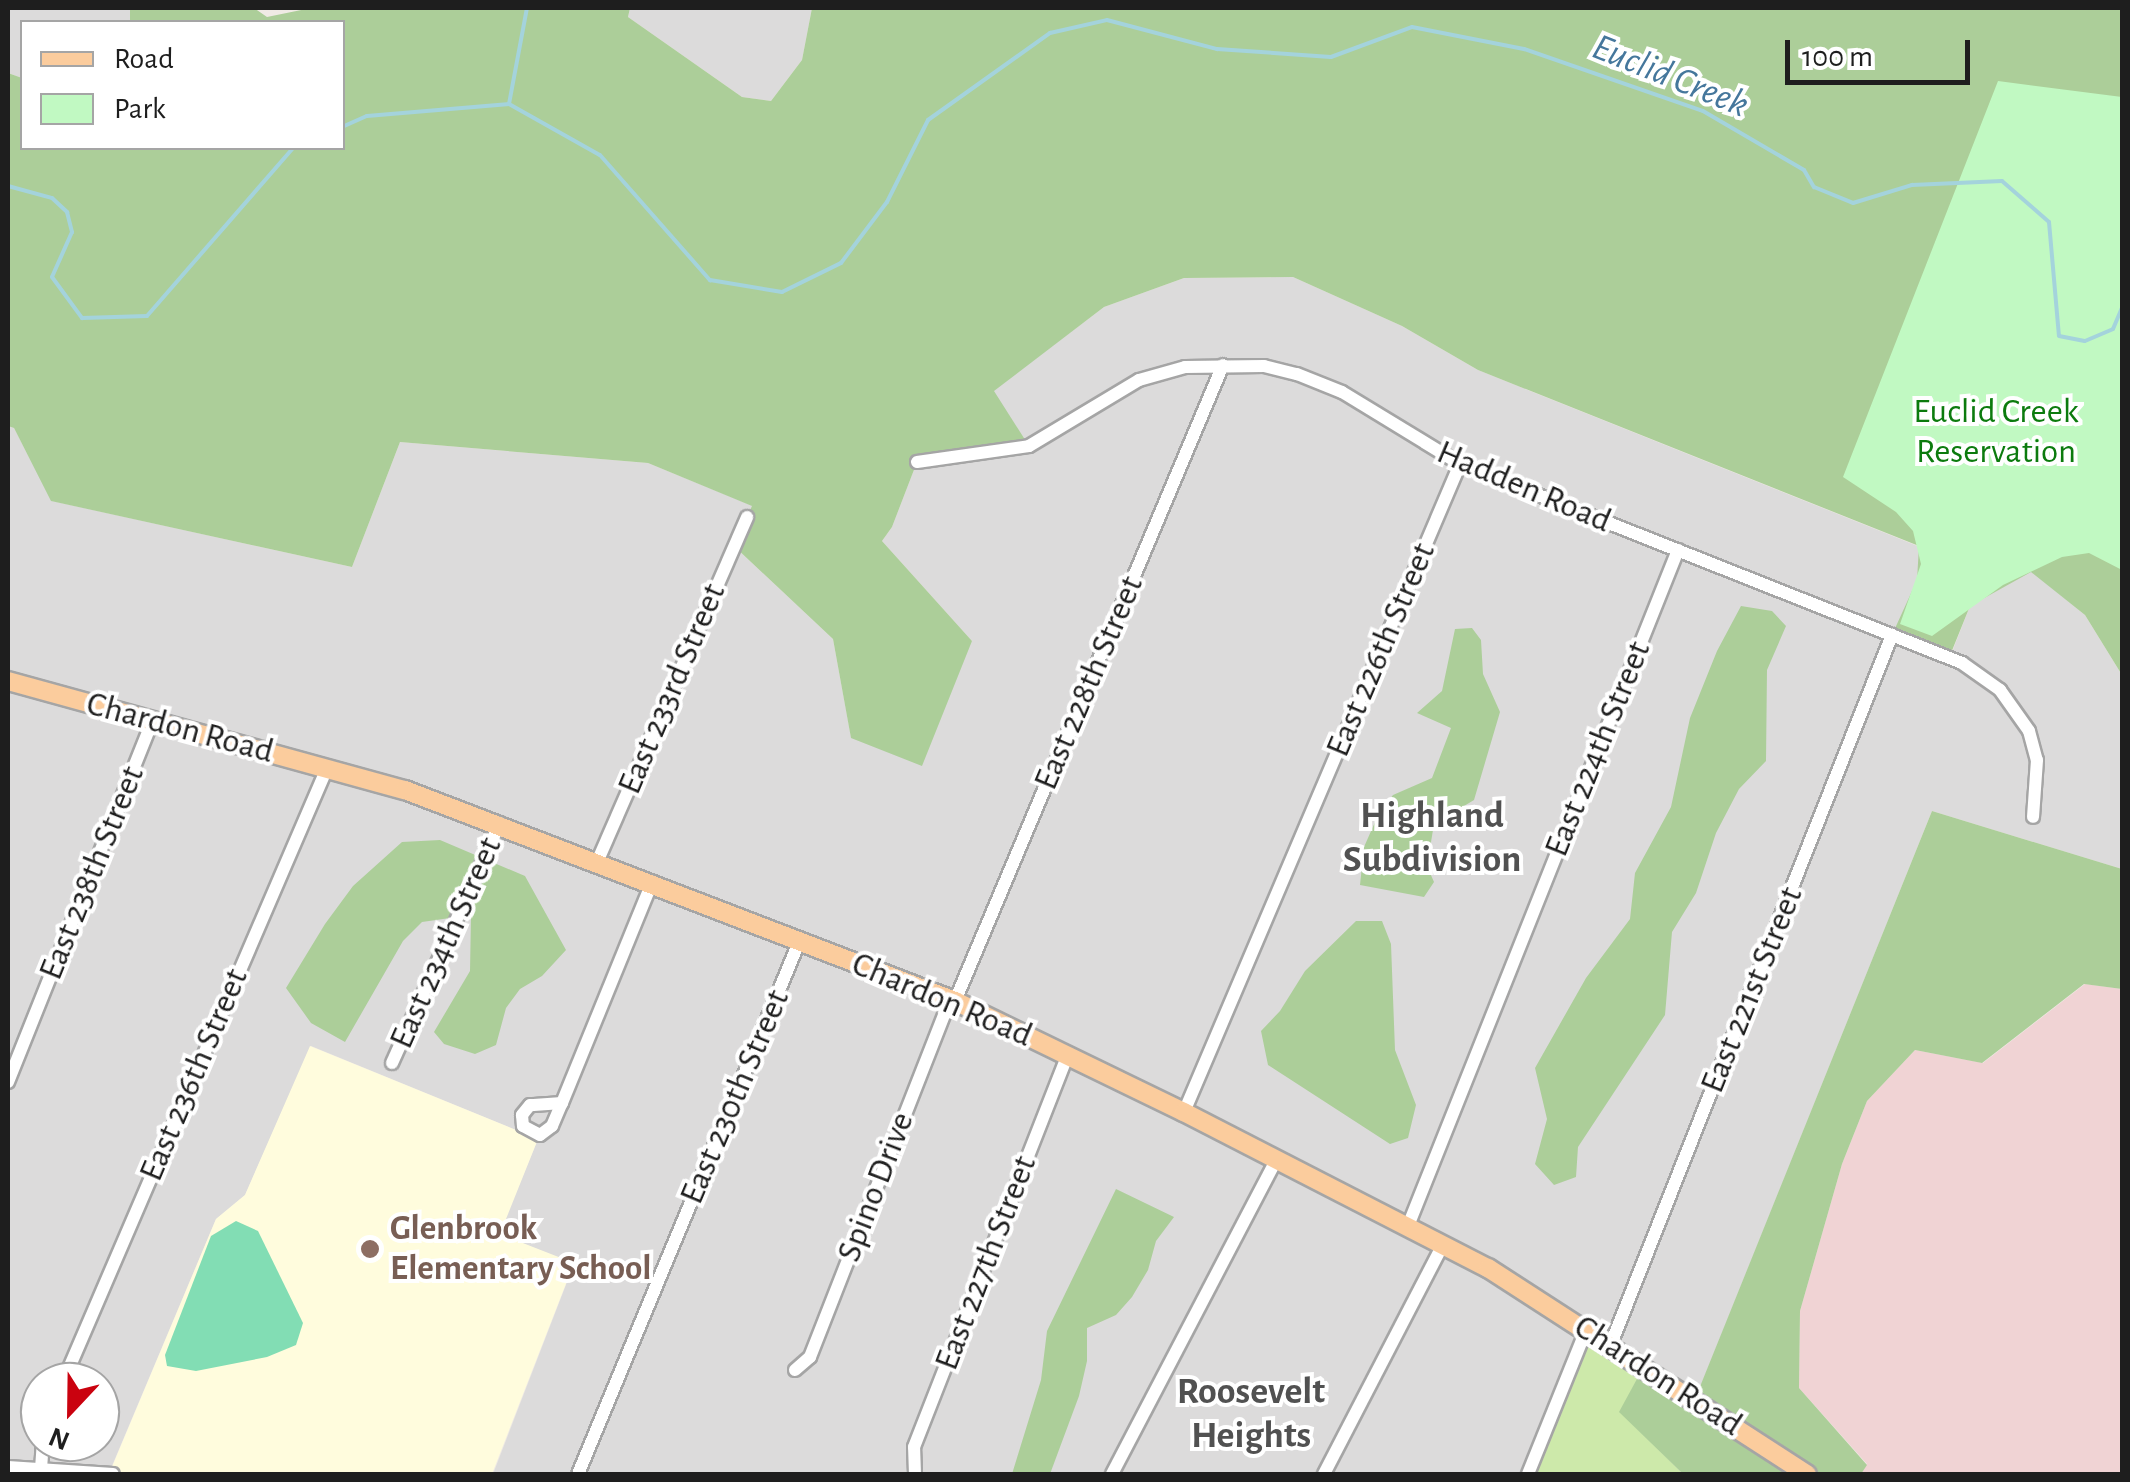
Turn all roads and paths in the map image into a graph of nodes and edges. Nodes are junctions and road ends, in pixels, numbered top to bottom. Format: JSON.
{"nodes":[{"id":1,"x":1223,"y":365,"type":"junction"},
{"id":2,"x":917,"y":462,"type":"dead end"},
{"id":3,"x":1460,"y":464,"type":"junction"},
{"id":4,"x":747,"y":517,"type":"dead end"},
{"id":5,"x":1678,"y":550,"type":"junction"},
{"id":6,"x":1892,"y":635,"type":"junction"},
{"id":7,"x":8,"y":681,"type":"edge"},
{"id":8,"x":154,"y":720,"type":"junction"},
{"id":9,"x":327,"y":768,"type":"junction"},
{"id":10,"x":2033,"y":816,"type":"dead end"},
{"id":11,"x":500,"y":823,"type":"junction"},
{"id":12,"x":598,"y":860,"type":"junction"},
{"id":13,"x":652,"y":882,"type":"junction"},
{"id":14,"x":800,"y":940,"type":"junction"},
{"id":15,"x":952,"y":1000,"type":"junction"},
{"id":16,"x":1068,"y":1054,"type":"junction"},
{"id":17,"x":392,"y":1063,"type":"dead end"},
{"id":18,"x":8,"y":1082,"type":"edge"},
{"id":19,"x":562,"y":1102,"type":"dead end"},
{"id":20,"x":1184,"y":1112,"type":"junction"},
{"id":21,"x":1277,"y":1158,"type":"junction"},
{"id":22,"x":1408,"y":1226,"type":"junction"},
{"id":23,"x":1443,"y":1244,"type":"junction"},
{"id":24,"x":1587,"y":1328,"type":"junction"},
{"id":25,"x":1611,"y":1344,"type":"junction"},
{"id":26,"x":72,"y":1362,"type":"edge"},
{"id":27,"x":795,"y":1370,"type":"dead end"},
{"id":28,"x":42,"y":1462,"type":"edge"},
{"id":29,"x":8,"y":1466,"type":"edge"},
{"id":30,"x":41,"y":1469,"type":"junction"},
{"id":31,"x":113,"y":1474,"type":"edge"},
{"id":32,"x":578,"y":1474,"type":"edge"},
{"id":33,"x":915,"y":1474,"type":"edge"},
{"id":34,"x":1112,"y":1474,"type":"edge"},
{"id":35,"x":1324,"y":1474,"type":"edge"},
{"id":36,"x":1528,"y":1474,"type":"edge"},
{"id":37,"x":1807,"y":1474,"type":"edge"}],
"edges":[{"from":1,"to":2,"type":"street","name":"Hadden Road"},
{"from":1,"to":3,"type":"street","name":"Hadden Road"},
{"from":1,"to":15,"type":"street","name":"East 228th Street"},
{"from":3,"to":5,"type":"street","name":"Hadden Road"},
{"from":3,"to":20,"type":"street","name":"East 226th Street"},
{"from":4,"to":12,"type":"street","name":"East 233rd Street"},
{"from":5,"to":6,"type":"street","name":"Hadden Road"},
{"from":5,"to":22,"type":"street","name":"East 224th Street"},
{"from":6,"to":10,"type":"street","name":"Hadden Road"},
{"from":6,"to":25,"type":"street","name":"East 221st Street"},
{"from":7,"to":8,"type":"main road","name":"Chardon Road"},
{"from":8,"to":9,"type":"main road","name":"Chardon Road"},
{"from":8,"to":18,"type":"street","name":"East 238th Street"},
{"from":9,"to":11,"type":"main road","name":"Chardon Road"},
{"from":9,"to":26,"type":"street","name":"East 236th Street"},
{"from":11,"to":12,"type":"main road","name":"Chardon Road"},
{"from":11,"to":17,"type":"street","name":"East 234th Street"},
{"from":12,"to":13,"type":"main road","name":"Chardon Road"},
{"from":13,"to":14,"type":"main road","name":"Chardon Road"},
{"from":13,"to":19,"type":"street"},
{"from":14,"to":15,"type":"main road","name":"Chardon Road"},
{"from":14,"to":32,"type":"street","name":"East 230th Street"},
{"from":15,"to":16,"type":"main road","name":"Chardon Road"},
{"from":15,"to":27,"type":"street","name":"Spino Drive"},
{"from":16,"to":20,"type":"main road","name":"Chardon Road"},
{"from":16,"to":33,"type":"street","name":"East 227th Street"},
{"from":20,"to":21,"type":"main road","name":"Chardon Road"},
{"from":21,"to":22,"type":"main road","name":"Chardon Road"},
{"from":21,"to":34,"type":"street"},
{"from":22,"to":23,"type":"main road","name":"Chardon Road"},
{"from":23,"to":24,"type":"main road","name":"Chardon Road"},
{"from":23,"to":35,"type":"street"},
{"from":24,"to":25,"type":"main road","name":"Chardon Road"},
{"from":24,"to":36,"type":"street"},
{"from":25,"to":37,"type":"main road","name":"Chardon Road"},
{"from":28,"to":30,"type":"street"},
{"from":29,"to":30,"type":"street"},
{"from":30,"to":31,"type":"street"}]}
